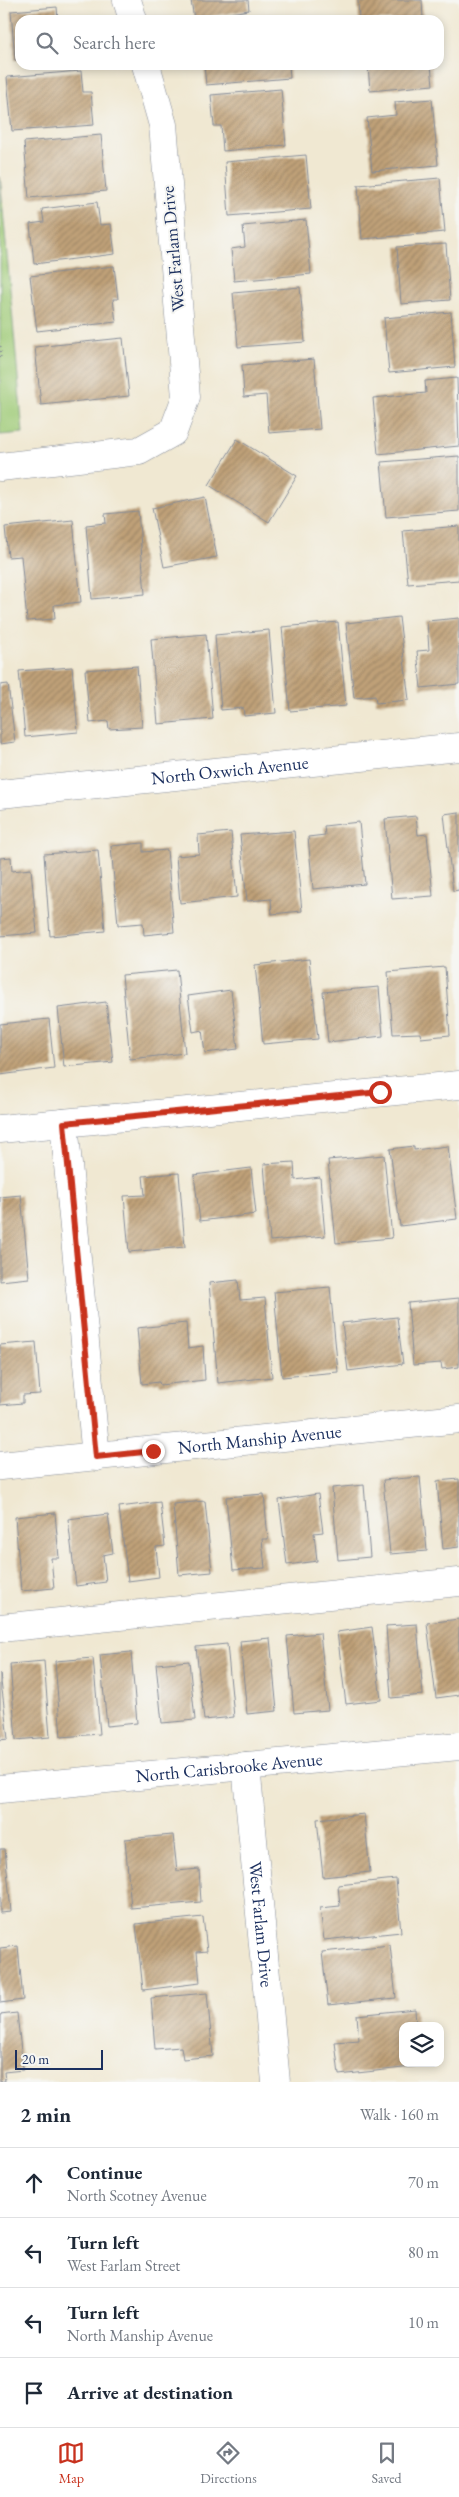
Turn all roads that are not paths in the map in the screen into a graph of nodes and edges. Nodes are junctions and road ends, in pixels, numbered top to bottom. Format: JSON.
{"nodes":[{"id":1,"x":127,"y":0,"type":"edge"},
{"id":2,"x":132,"y":15,"type":"edge"},
{"id":3,"x":147,"y":70,"type":"edge"},
{"id":4,"x":0,"y":468,"type":"edge"},
{"id":5,"x":459,"y":747,"type":"edge"},
{"id":6,"x":0,"y":794,"type":"edge"},
{"id":7,"x":459,"y":1085,"type":"edge"},
{"id":8,"x":64,"y":1123,"type":"junction"},
{"id":9,"x":0,"y":1129,"type":"edge"},
{"id":10,"x":459,"y":1419,"type":"edge"},
{"id":11,"x":96,"y":1457,"type":"junction"},
{"id":12,"x":0,"y":1466,"type":"edge"},
{"id":13,"x":459,"y":1582,"type":"edge"},
{"id":14,"x":0,"y":1628,"type":"edge"},
{"id":15,"x":459,"y":1746,"type":"edge"},
{"id":16,"x":246,"y":1766,"type":"junction"},
{"id":17,"x":0,"y":1789,"type":"edge"},
{"id":18,"x":276,"y":2082,"type":"edge"}],
"edges":[{"from":1,"to":2,"type":"street"},
{"from":3,"to":4,"type":"street","name":"West Farlam Drive"},
{"from":5,"to":6,"type":"street","name":"North Oxwich Avenue"},
{"from":7,"to":8,"type":"street"},
{"from":8,"to":9,"type":"street"},
{"from":8,"to":11,"type":"street"},
{"from":10,"to":11,"type":"street","name":"North Manship Avenue"},
{"from":11,"to":12,"type":"street","name":"North Manship Avenue"},
{"from":13,"to":14,"type":"street"},
{"from":15,"to":16,"type":"street","name":"North Carisbrooke Avenue"},
{"from":16,"to":17,"type":"street","name":"North Carisbrooke Avenue"},
{"from":16,"to":18,"type":"street","name":"West Farlam Drive"}]}
